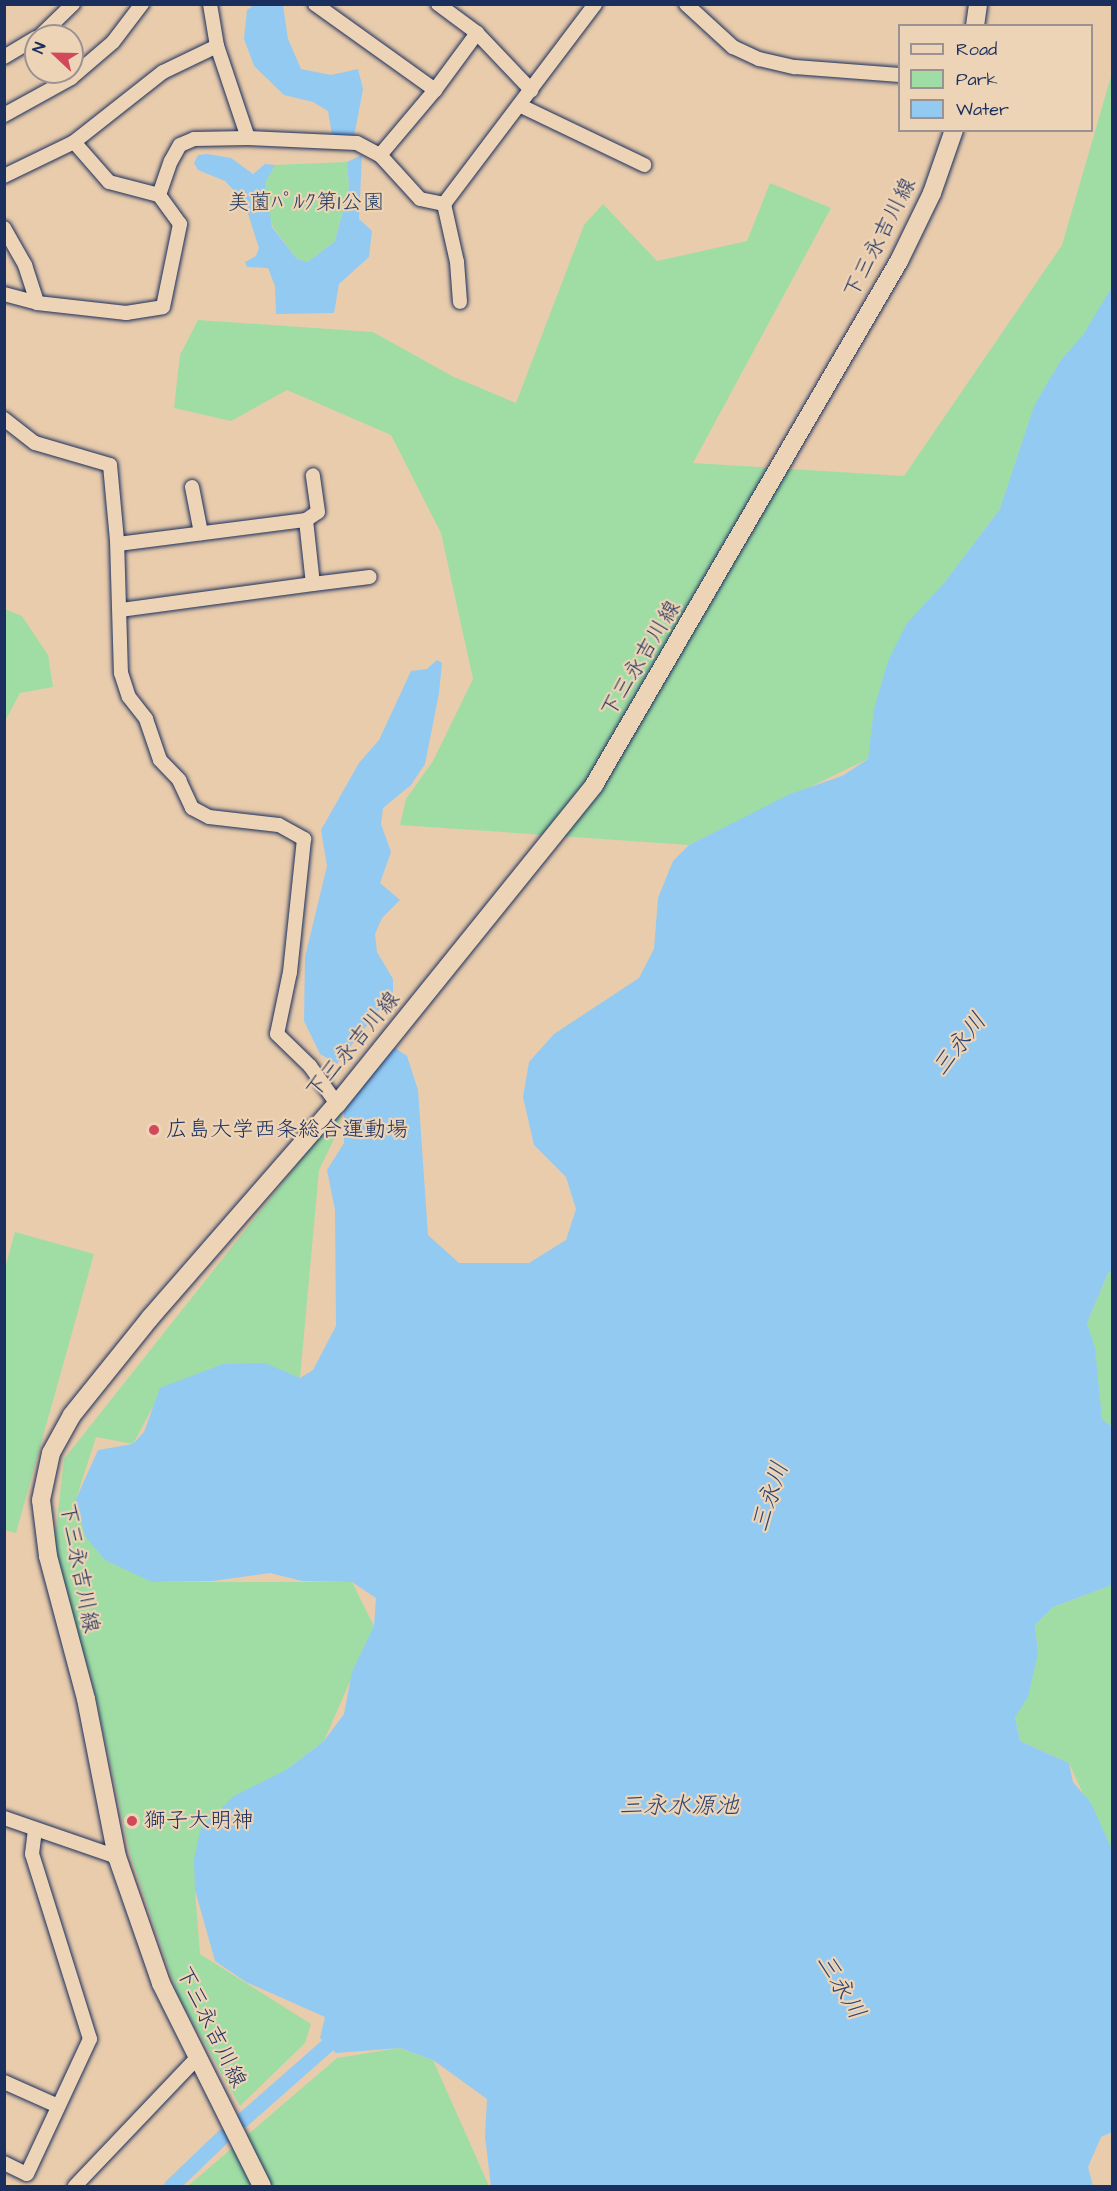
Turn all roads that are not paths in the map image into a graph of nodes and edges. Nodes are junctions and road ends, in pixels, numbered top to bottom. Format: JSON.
{"nodes":[{"id":1,"x":73,"y":4,"type":"edge"},
{"id":2,"x":142,"y":4,"type":"edge"},
{"id":3,"x":210,"y":4,"type":"edge"},
{"id":4,"x":315,"y":4,"type":"edge"},
{"id":5,"x":438,"y":4,"type":"edge"},
{"id":6,"x":595,"y":4,"type":"edge"},
{"id":7,"x":686,"y":4,"type":"edge"},
{"id":8,"x":978,"y":4,"type":"edge"},
{"id":9,"x":52,"y":24,"type":"edge"},
{"id":10,"x":975,"y":24,"type":"edge"},
{"id":11,"x":477,"y":33,"type":"junction"},
{"id":12,"x":24,"y":45,"type":"edge"},
{"id":13,"x":217,"y":46,"type":"junction"},
{"id":14,"x":4,"y":57,"type":"edge"},
{"id":15,"x":898,"y":75,"type":"edge"},
{"id":16,"x":435,"y":90,"type":"junction"},
{"id":17,"x":531,"y":90,"type":"junction"},
{"id":18,"x":519,"y":105,"type":"junction"},
{"id":19,"x":4,"y":115,"type":"edge"},
{"id":20,"x":953,"y":132,"type":"edge"},
{"id":21,"x":248,"y":138,"type":"junction"},
{"id":22,"x":74,"y":142,"type":"junction"},
{"id":23,"x":380,"y":155,"type":"junction"},
{"id":24,"x":644,"y":165,"type":"dead end"},
{"id":25,"x":4,"y":176,"type":"edge"},
{"id":26,"x":159,"y":195,"type":"junction"},
{"id":27,"x":444,"y":204,"type":"junction"},
{"id":28,"x":4,"y":228,"type":"edge"},
{"id":29,"x":4,"y":294,"type":"edge"},
{"id":30,"x":37,"y":303,"type":"junction"},
{"id":31,"x":460,"y":303,"type":"dead end"},
{"id":32,"x":4,"y":419,"type":"edge"},
{"id":33,"x":313,"y":475,"type":"dead end"},
{"id":34,"x":192,"y":487,"type":"dead end"},
{"id":35,"x":306,"y":520,"type":"junction"},
{"id":36,"x":201,"y":533,"type":"junction"},
{"id":37,"x":118,"y":544,"type":"junction"},
{"id":38,"x":370,"y":578,"type":"dead end"},
{"id":39,"x":313,"y":584,"type":"junction"},
{"id":40,"x":120,"y":610,"type":"junction"},
{"id":41,"x":337,"y":1104,"type":"junction"},
{"id":42,"x":4,"y":1818,"type":"edge"},
{"id":43,"x":35,"y":1828,"type":"junction"},
{"id":44,"x":117,"y":1857,"type":"junction"},
{"id":45,"x":198,"y":2057,"type":"junction"},
{"id":46,"x":4,"y":2082,"type":"edge"},
{"id":47,"x":58,"y":2106,"type":"junction"},
{"id":48,"x":4,"y":2163,"type":"edge"},
{"id":49,"x":75,"y":2187,"type":"edge"},
{"id":50,"x":262,"y":2187,"type":"edge"}],
"edges":[{"from":1,"to":9,"type":"street"},
{"from":2,"to":19,"type":"street"},
{"from":3,"to":13,"type":"street"},
{"from":4,"to":16,"type":"street"},
{"from":5,"to":11,"type":"street"},
{"from":6,"to":17,"type":"street"},
{"from":7,"to":15,"type":"street"},
{"from":8,"to":10,"type":"main road"},
{"from":11,"to":16,"type":"street"},
{"from":11,"to":17,"type":"street"},
{"from":12,"to":14,"type":"street"},
{"from":13,"to":21,"type":"street"},
{"from":13,"to":22,"type":"street"},
{"from":16,"to":23,"type":"street"},
{"from":17,"to":18,"type":"street"},
{"from":18,"to":24,"type":"street"},
{"from":18,"to":27,"type":"street"},
{"from":20,"to":41,"type":"main road","name":"下三永吉川線"},
{"from":21,"to":23,"type":"street"},
{"from":21,"to":26,"type":"street"},
{"from":22,"to":25,"type":"street"},
{"from":22,"to":26,"type":"street"},
{"from":23,"to":27,"type":"street"},
{"from":26,"to":30,"type":"street"},
{"from":27,"to":31,"type":"street"},
{"from":28,"to":30,"type":"street"},
{"from":29,"to":30,"type":"street"},
{"from":32,"to":37,"type":"street"},
{"from":33,"to":35,"type":"street"},
{"from":34,"to":36,"type":"street"},
{"from":35,"to":36,"type":"street"},
{"from":35,"to":39,"type":"street"},
{"from":36,"to":37,"type":"street"},
{"from":37,"to":40,"type":"street"},
{"from":38,"to":39,"type":"street"},
{"from":39,"to":40,"type":"street"},
{"from":40,"to":41,"type":"street"},
{"from":41,"to":44,"type":"main road","name":"下三永吉川線"},
{"from":42,"to":43,"type":"street"},
{"from":43,"to":44,"type":"street"},
{"from":43,"to":47,"type":"street"},
{"from":44,"to":45,"type":"main road","name":"下三永吉川線"},
{"from":45,"to":49,"type":"street"},
{"from":45,"to":50,"type":"main road","name":"下三永吉川線"},
{"from":46,"to":47,"type":"street"},
{"from":47,"to":48,"type":"street"}]}
